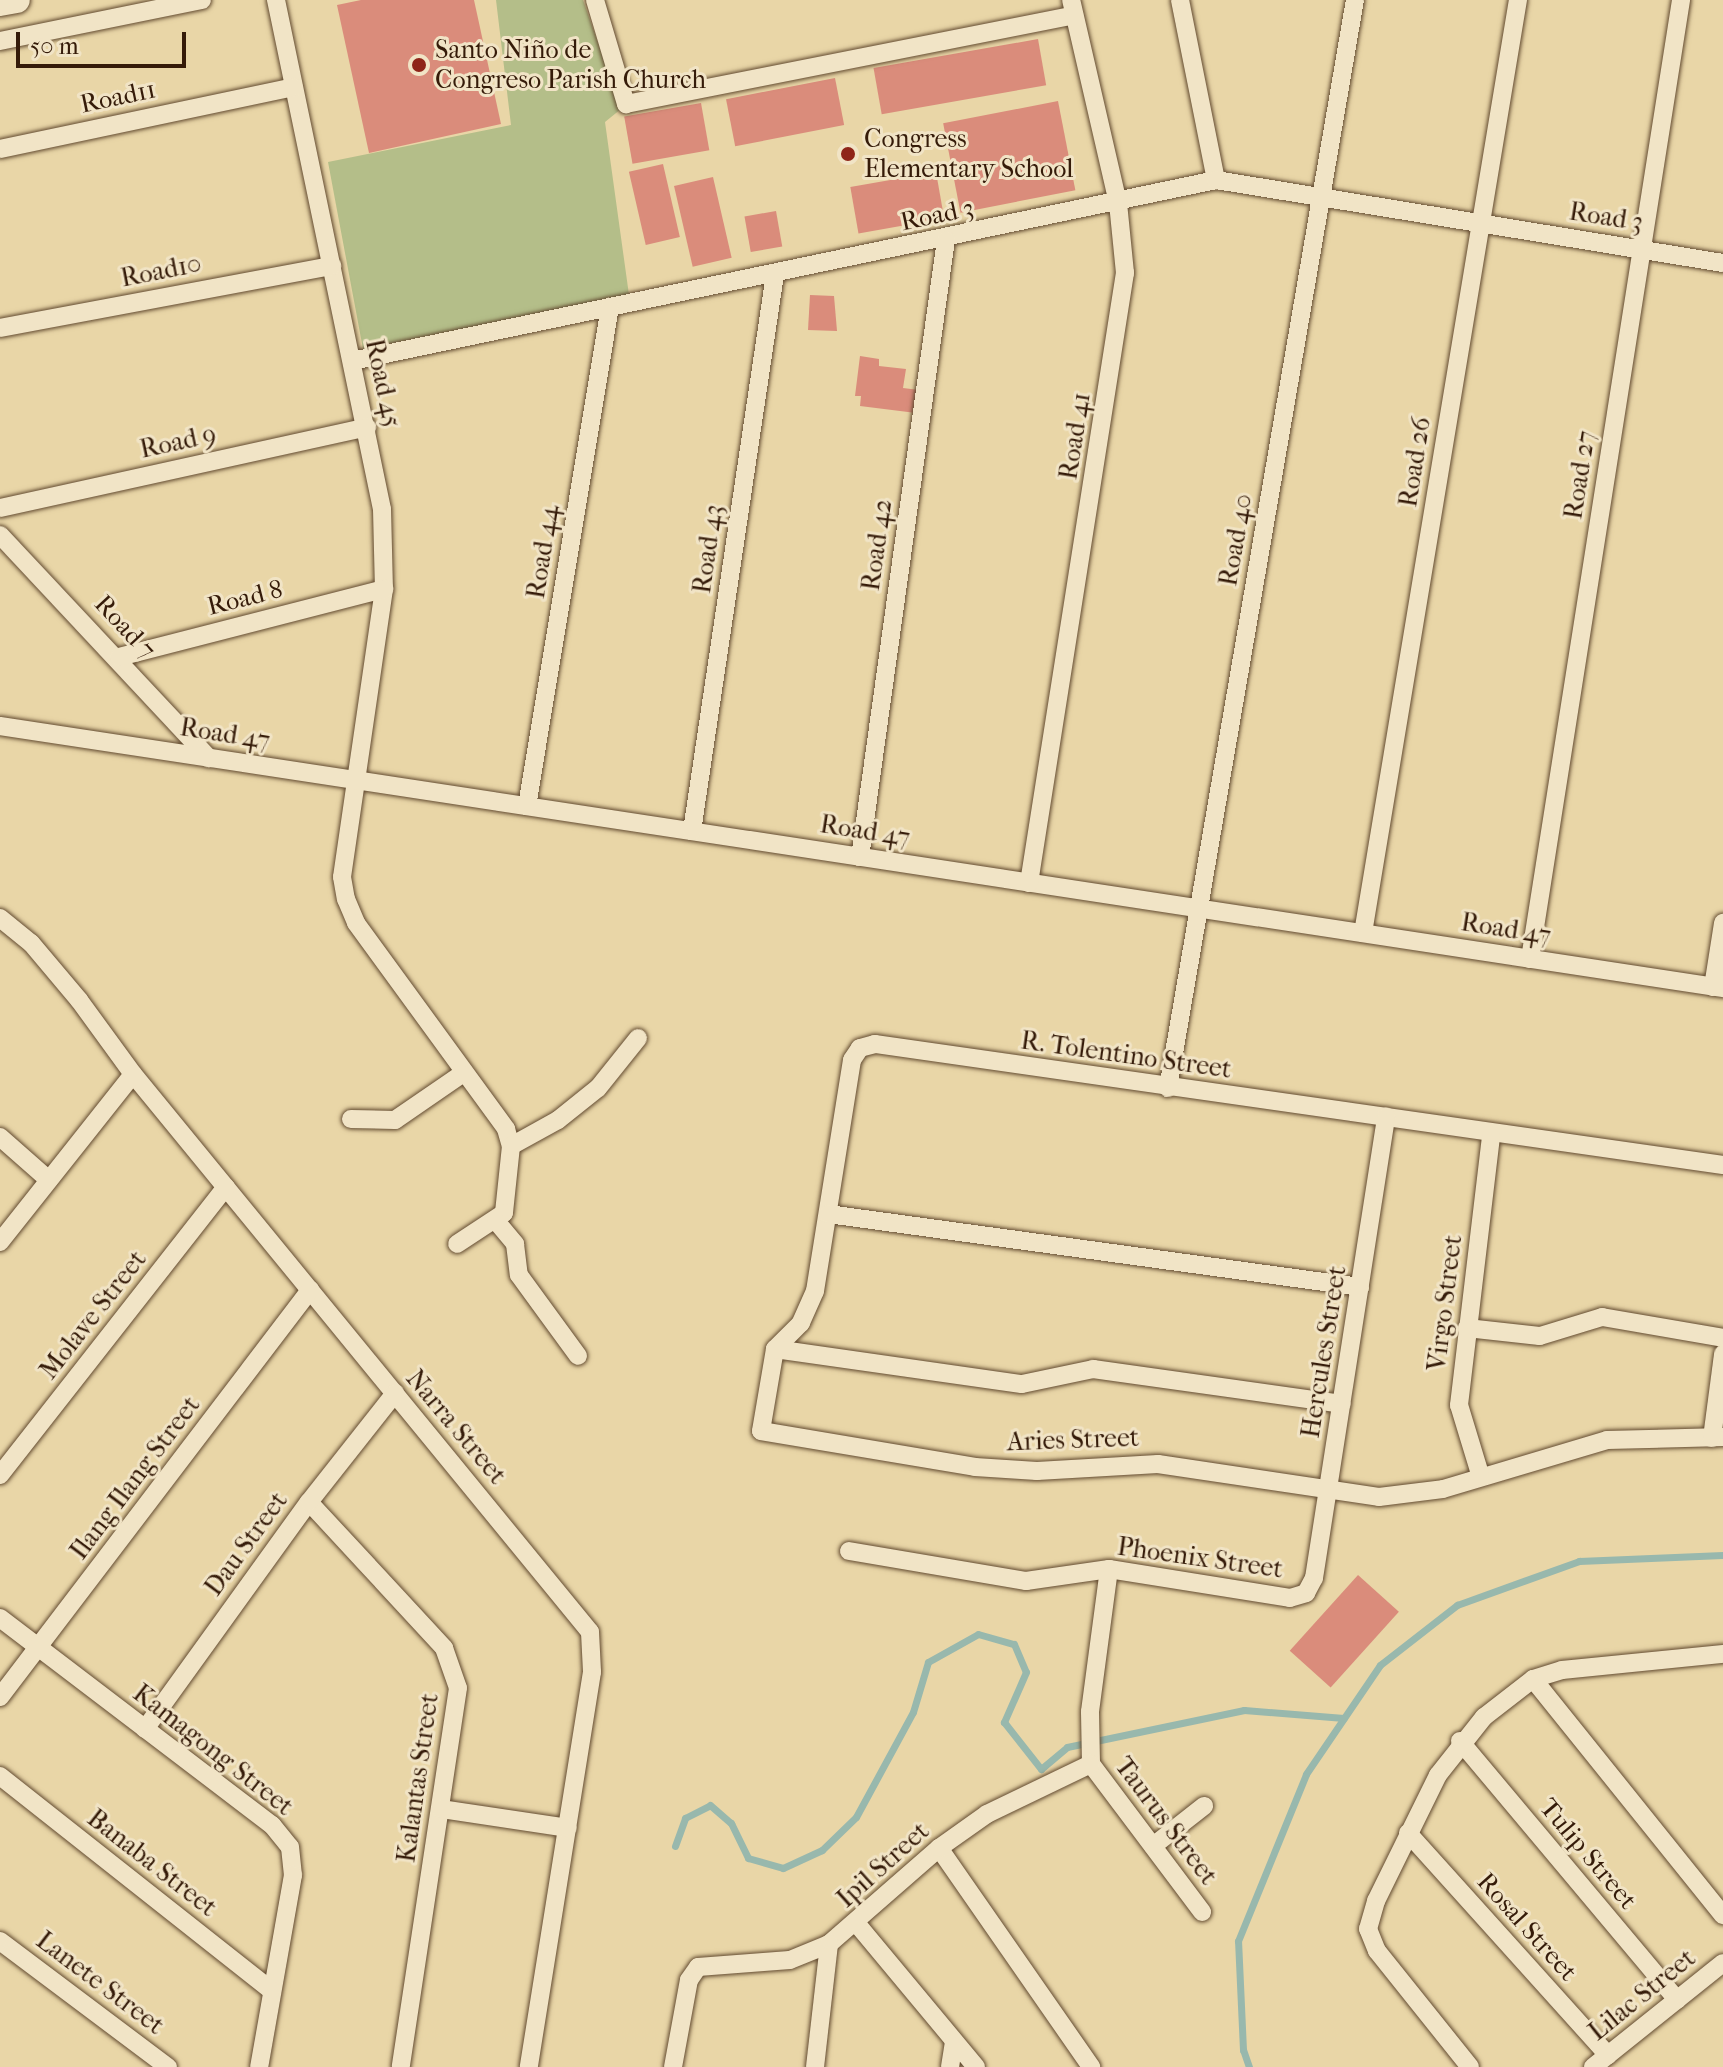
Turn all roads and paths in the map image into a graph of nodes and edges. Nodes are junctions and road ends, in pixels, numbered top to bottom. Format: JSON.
{"nodes":[{"id":1,"x":17,"y":0,"type":"edge"},
{"id":2,"x":202,"y":0,"type":"edge"},
{"id":3,"x":276,"y":0,"type":"edge"},
{"id":4,"x":595,"y":0,"type":"edge"},
{"id":5,"x":1180,"y":0,"type":"edge"},
{"id":6,"x":1355,"y":0,"type":"edge"},
{"id":7,"x":1518,"y":0,"type":"edge"},
{"id":8,"x":1681,"y":0,"type":"edge"},
{"id":9,"x":0,"y":3,"type":"edge"},
{"id":10,"x":1072,"y":8,"type":"edge"},
{"id":11,"x":0,"y":41,"type":"edge"},
{"id":12,"x":294,"y":87,"type":"junction"},
{"id":13,"x":0,"y":149,"type":"edge"},
{"id":14,"x":1216,"y":180,"type":"junction"},
{"id":15,"x":1321,"y":197,"type":"junction"},
{"id":16,"x":1118,"y":203,"type":"junction"},
{"id":17,"x":1481,"y":224,"type":"junction"},
{"id":18,"x":946,"y":240,"type":"junction"},
{"id":19,"x":1642,"y":249,"type":"junction"},
{"id":20,"x":1723,"y":263,"type":"edge"},
{"id":21,"x":332,"y":266,"type":"junction"},
{"id":22,"x":775,"y":274,"type":"junction"},
{"id":23,"x":610,"y":307,"type":"junction"},
{"id":24,"x":0,"y":328,"type":"edge"},
{"id":25,"x":352,"y":361,"type":"junction"},
{"id":26,"x":367,"y":427,"type":"junction"},
{"id":27,"x":0,"y":508,"type":"edge"},
{"id":28,"x":0,"y":535,"type":"edge"},
{"id":29,"x":384,"y":589,"type":"junction"},
{"id":30,"x":119,"y":657,"type":"junction"},
{"id":31,"x":0,"y":726,"type":"edge"},
{"id":32,"x":209,"y":758,"type":"junction"},
{"id":33,"x":355,"y":780,"type":"junction"},
{"id":34,"x":527,"y":806,"type":"junction"},
{"id":35,"x":692,"y":831,"type":"junction"},
{"id":36,"x":860,"y":857,"type":"junction"},
{"id":37,"x":1029,"y":883,"type":"junction"},
{"id":38,"x":1199,"y":908,"type":"junction"},
{"id":39,"x":0,"y":918,"type":"edge"},
{"id":40,"x":1723,"y":923,"type":"edge"},
{"id":41,"x":1363,"y":933,"type":"junction"},
{"id":42,"x":1530,"y":959,"type":"junction"},
{"id":43,"x":1718,"y":987,"type":"edge"},
{"id":44,"x":638,"y":1038,"type":"dead end"},
{"id":45,"x":133,"y":1074,"type":"junction"},
{"id":46,"x":462,"y":1074,"type":"junction"},
{"id":47,"x":1168,"y":1088,"type":"junction"},
{"id":48,"x":1386,"y":1117,"type":"junction"},
{"id":49,"x":351,"y":1119,"type":"dead end"},
{"id":50,"x":1491,"y":1135,"type":"junction"},
{"id":51,"x":0,"y":1137,"type":"edge"},
{"id":52,"x":511,"y":1146,"type":"junction"},
{"id":53,"x":1723,"y":1165,"type":"edge"},
{"id":54,"x":49,"y":1180,"type":"junction"},
{"id":55,"x":226,"y":1187,"type":"junction"},
{"id":56,"x":828,"y":1214,"type":"junction"},
{"id":57,"x":496,"y":1221,"type":"junction"},
{"id":58,"x":0,"y":1242,"type":"edge"},
{"id":59,"x":457,"y":1244,"type":"dead end"},
{"id":60,"x":1360,"y":1287,"type":"junction"},
{"id":61,"x":310,"y":1290,"type":"junction"},
{"id":62,"x":1467,"y":1328,"type":"junction"},
{"id":63,"x":1723,"y":1338,"type":"edge"},
{"id":64,"x":775,"y":1349,"type":"junction"},
{"id":65,"x":1723,"y":1354,"type":"edge"},
{"id":66,"x":578,"y":1356,"type":"dead end"},
{"id":67,"x":395,"y":1393,"type":"junction"},
{"id":68,"x":1342,"y":1404,"type":"junction"},
{"id":69,"x":1717,"y":1437,"type":"edge"},
{"id":70,"x":1480,"y":1474,"type":"junction"},
{"id":71,"x":0,"y":1475,"type":"edge"},
{"id":72,"x":1329,"y":1490,"type":"junction"},
{"id":73,"x":309,"y":1502,"type":"junction"},
{"id":74,"x":849,"y":1551,"type":"dead end"},
{"id":75,"x":1109,"y":1569,"type":"junction"},
{"id":76,"x":1306,"y":1593,"type":"joint"},
{"id":77,"x":0,"y":1618,"type":"edge"},
{"id":78,"x":38,"y":1647,"type":"junction"},
{"id":79,"x":1723,"y":1654,"type":"edge"},
{"id":80,"x":1533,"y":1679,"type":"junction"},
{"id":81,"x":0,"y":1697,"type":"edge"},
{"id":82,"x":145,"y":1729,"type":"junction"},
{"id":83,"x":1460,"y":1741,"type":"junction"},
{"id":84,"x":1091,"y":1764,"type":"junction"},
{"id":85,"x":0,"y":1776,"type":"edge"},
{"id":86,"x":1204,"y":1806,"type":"dead end"},
{"id":87,"x":441,"y":1809,"type":"junction"},
{"id":88,"x":568,"y":1828,"type":"junction"},
{"id":89,"x":1408,"y":1833,"type":"junction"},
{"id":90,"x":1153,"y":1846,"type":"junction"},
{"id":91,"x":939,"y":1848,"type":"junction"},
{"id":92,"x":1202,"y":1912,"type":"dead end"},
{"id":93,"x":1723,"y":1915,"type":"edge"},
{"id":94,"x":857,"y":1924,"type":"junction"},
{"id":95,"x":0,"y":1941,"type":"edge"},
{"id":96,"x":829,"y":1944,"type":"junction"},
{"id":97,"x":1723,"y":1963,"type":"edge"},
{"id":98,"x":271,"y":1990,"type":"junction"},
{"id":99,"x":1677,"y":2000,"type":"junction"},
{"id":100,"x":954,"y":2042,"type":"junction"},
{"id":101,"x":1600,"y":2061,"type":"edge"},
{"id":102,"x":168,"y":2067,"type":"edge"},
{"id":103,"x":259,"y":2067,"type":"edge"},
{"id":104,"x":401,"y":2067,"type":"edge"},
{"id":105,"x":529,"y":2067,"type":"edge"},
{"id":106,"x":673,"y":2067,"type":"edge"},
{"id":107,"x":815,"y":2067,"type":"edge"},
{"id":108,"x":950,"y":2067,"type":"edge"},
{"id":109,"x":976,"y":2067,"type":"edge"},
{"id":110,"x":1091,"y":2067,"type":"edge"},
{"id":111,"x":1470,"y":2067,"type":"edge"}],
"edges":[{"from":1,"to":9,"type":"main road"},
{"from":2,"to":11,"type":"street"},
{"from":3,"to":12,"type":"street","name":"Road 45"},
{"from":4,"to":10,"type":"street"},
{"from":5,"to":14,"type":"street"},
{"from":6,"to":15,"type":"street","name":"Road 40"},
{"from":7,"to":17,"type":"street","name":"Road 26"},
{"from":8,"to":19,"type":"street","name":"Road 27"},
{"from":10,"to":16,"type":"street","name":"Road 41"},
{"from":12,"to":13,"type":"street","name":"Road11"},
{"from":12,"to":21,"type":"street","name":"Road 45"},
{"from":14,"to":15,"type":"street","name":"Road 3"},
{"from":14,"to":16,"type":"street","name":"Road 3"},
{"from":15,"to":17,"type":"street","name":"Road 3"},
{"from":15,"to":38,"type":"street","name":"Road 40"},
{"from":16,"to":18,"type":"street","name":"Road 3"},
{"from":16,"to":37,"type":"street","name":"Road 41"},
{"from":17,"to":19,"type":"street","name":"Road 3"},
{"from":17,"to":41,"type":"street","name":"Road 26"},
{"from":18,"to":22,"type":"street","name":"Road 3"},
{"from":18,"to":36,"type":"street","name":"Road 42"},
{"from":19,"to":20,"type":"street","name":"Road 3"},
{"from":19,"to":42,"type":"street","name":"Road 27"},
{"from":21,"to":24,"type":"street","name":"Road10"},
{"from":21,"to":25,"type":"street","name":"Road 45"},
{"from":22,"to":23,"type":"street","name":"Road 3"},
{"from":22,"to":35,"type":"street","name":"Road 43"},
{"from":23,"to":25,"type":"street","name":"Road 3"},
{"from":23,"to":34,"type":"street","name":"Road 44"},
{"from":25,"to":26,"type":"street","name":"Road 45"},
{"from":26,"to":27,"type":"street","name":"Road 9"},
{"from":26,"to":29,"type":"street","name":"Road 45"},
{"from":28,"to":30,"type":"street","name":"Road 7"},
{"from":29,"to":30,"type":"street","name":"Road 8"},
{"from":29,"to":33,"type":"street","name":"Road 45"},
{"from":30,"to":32,"type":"street","name":"Road 7"},
{"from":31,"to":32,"type":"street","name":"Road 47"},
{"from":32,"to":33,"type":"street","name":"Road 47"},
{"from":33,"to":34,"type":"street","name":"Road 47"},
{"from":33,"to":46,"type":"street","name":"Road 45"},
{"from":34,"to":35,"type":"street","name":"Road 47"},
{"from":35,"to":36,"type":"street","name":"Road 47"},
{"from":36,"to":37,"type":"street","name":"Road 47"},
{"from":37,"to":38,"type":"street","name":"Road 47"},
{"from":38,"to":41,"type":"street","name":"Road 47"},
{"from":38,"to":47,"type":"street","name":"Road 40"},
{"from":39,"to":45,"type":"street","name":"Narra Street"},
{"from":40,"to":43,"type":"street"},
{"from":41,"to":42,"type":"street","name":"Road 47"},
{"from":42,"to":43,"type":"street","name":"Road 47"},
{"from":44,"to":52,"type":"street"},
{"from":45,"to":54,"type":"street"},
{"from":45,"to":55,"type":"street","name":"Narra Street"},
{"from":46,"to":49,"type":"street"},
{"from":46,"to":52,"type":"street","name":"Road 45"},
{"from":47,"to":48,"type":"street","name":"R. Tolentino Street"},
{"from":47,"to":56,"type":"street","name":"R. Tolentino Street"},
{"from":48,"to":50,"type":"street"},
{"from":48,"to":60,"type":"street","name":"Hercules Street"},
{"from":50,"to":53,"type":"street"},
{"from":50,"to":62,"type":"street","name":"Virgo Street"},
{"from":51,"to":54,"type":"street"},
{"from":52,"to":57,"type":"street"},
{"from":54,"to":58,"type":"street"},
{"from":55,"to":61,"type":"street","name":"Narra Street"},
{"from":55,"to":71,"type":"street","name":"Molave Street"},
{"from":56,"to":60,"type":"street"},
{"from":56,"to":64,"type":"street"},
{"from":57,"to":59,"type":"street"},
{"from":57,"to":66,"type":"street"},
{"from":60,"to":68,"type":"street","name":"Hercules Street"},
{"from":61,"to":67,"type":"street","name":"Narra Street"},
{"from":61,"to":78,"type":"street","name":"Ilang Ilang Street"},
{"from":62,"to":63,"type":"street"},
{"from":62,"to":70,"type":"street","name":"Virgo Street"},
{"from":64,"to":68,"type":"street"},
{"from":64,"to":72,"type":"street","name":"Aries Street"},
{"from":65,"to":69,"type":"street"},
{"from":67,"to":73,"type":"street","name":"Dau Street"},
{"from":67,"to":88,"type":"street","name":"Narra Street"},
{"from":68,"to":72,"type":"street","name":"Hercules Street"},
{"from":69,"to":70,"type":"street","name":"Aries Street"},
{"from":70,"to":72,"type":"street","name":"Aries Street"},
{"from":72,"to":76,"type":"street","name":"Hercules Street"},
{"from":73,"to":82,"type":"street","name":"Dau Street"},
{"from":73,"to":87,"type":"street","name":"Kalantas Street"},
{"from":74,"to":75,"type":"street","name":"Phoenix Street"},
{"from":75,"to":76,"type":"street","name":"Phoenix Street"},
{"from":75,"to":84,"type":"street","name":"Taurus Street"},
{"from":77,"to":78,"type":"street","name":"Kamagong Street"},
{"from":78,"to":81,"type":"street","name":"Ilang Ilang Street"},
{"from":78,"to":82,"type":"street","name":"Kamagong Street"},
{"from":79,"to":80,"type":"street"},
{"from":80,"to":83,"type":"street"},
{"from":80,"to":93,"type":"street"},
{"from":82,"to":98,"type":"street","name":"Kamagong Street"},
{"from":83,"to":89,"type":"street"},
{"from":83,"to":99,"type":"street","name":"Tulip Street"},
{"from":84,"to":90,"type":"street","name":"Taurus Street"},
{"from":84,"to":91,"type":"street","name":"Ipil Street"},
{"from":85,"to":98,"type":"street","name":"Banaba Street"},
{"from":86,"to":90,"type":"street"},
{"from":87,"to":88,"type":"street"},
{"from":87,"to":104,"type":"street","name":"Kalantas Street"},
{"from":88,"to":105,"type":"street","name":"Narra Street"},
{"from":89,"to":101,"type":"street","name":"Rosal Street"},
{"from":89,"to":111,"type":"street"},
{"from":90,"to":92,"type":"street","name":"Taurus Street"},
{"from":91,"to":94,"type":"street","name":"Ipil Street"},
{"from":91,"to":110,"type":"street"},
{"from":94,"to":96,"type":"street","name":"Ipil Street"},
{"from":94,"to":100,"type":"street"},
{"from":95,"to":102,"type":"street","name":"Lanete Street"},
{"from":96,"to":106,"type":"street","name":"Ipil Street"},
{"from":96,"to":107,"type":"street"},
{"from":97,"to":99,"type":"street","name":"Lilac Street"},
{"from":98,"to":103,"type":"street","name":"Kamagong Street"},
{"from":99,"to":101,"type":"street","name":"Lilac Street"},
{"from":100,"to":108,"type":"street"},
{"from":100,"to":109,"type":"street"}]}
